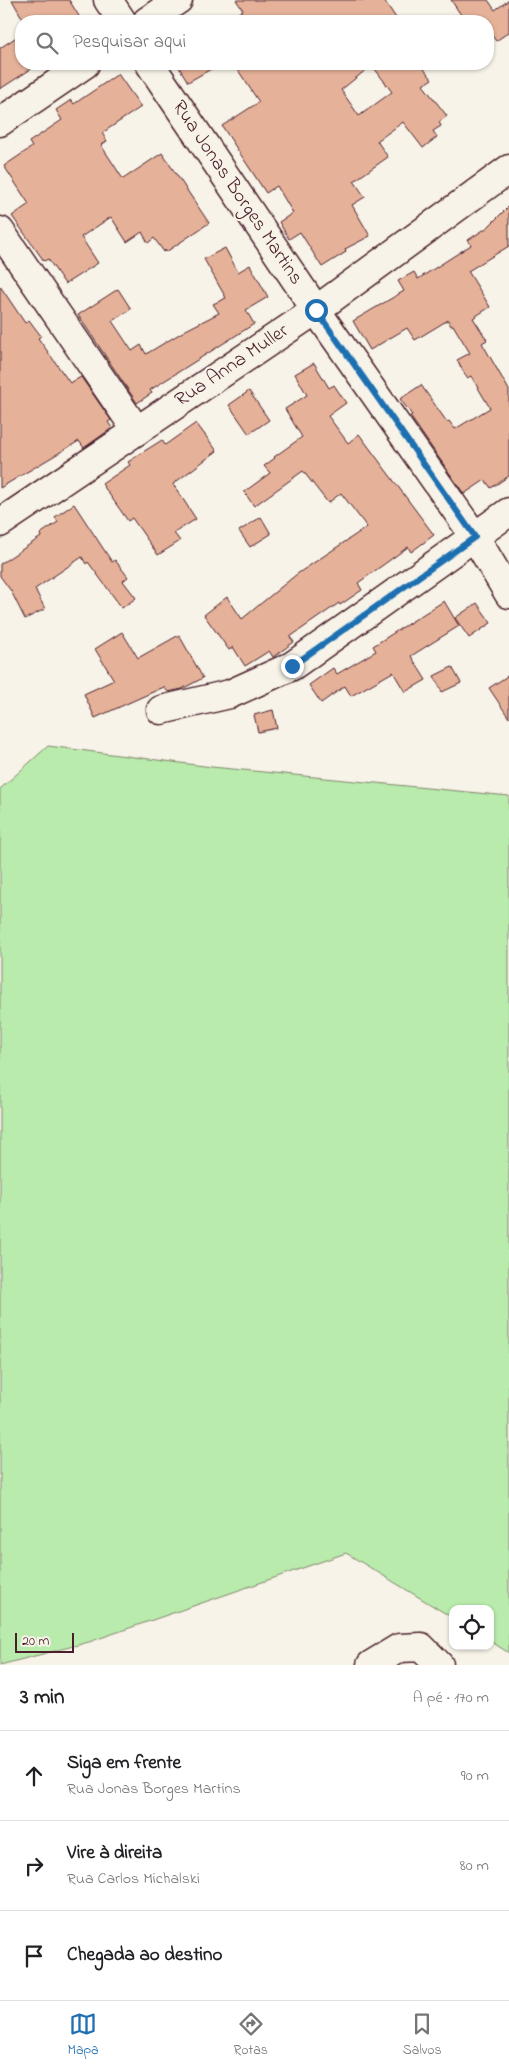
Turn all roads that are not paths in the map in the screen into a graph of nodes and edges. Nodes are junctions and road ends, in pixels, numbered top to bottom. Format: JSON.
{"nodes":[{"id":1,"x":108,"y":0,"type":"edge"},
{"id":2,"x":178,"y":0,"type":"edge"},
{"id":3,"x":118,"y":15,"type":"edge"},
{"id":4,"x":156,"y":15,"type":"edge"},
{"id":5,"x":76,"y":70,"type":"edge"},
{"id":6,"x":154,"y":70,"type":"edge"},
{"id":7,"x":0,"y":122,"type":"edge"},
{"id":8,"x":509,"y":169,"type":"edge"},
{"id":9,"x":0,"y":231,"type":"edge"},
{"id":10,"x":316,"y":310,"type":"junction"},
{"id":11,"x":137,"y":431,"type":"junction"},
{"id":12,"x":509,"y":512,"type":"edge"},
{"id":13,"x":0,"y":523,"type":"edge"},
{"id":14,"x":475,"y":537,"type":"junction"},
{"id":15,"x":509,"y":594,"type":"edge"},
{"id":16,"x":161,"y":710,"type":"dead end"},
{"id":17,"x":371,"y":1665,"type":"edge"},
{"id":18,"x":439,"y":1665,"type":"edge"}],
"edges":[{"from":1,"to":3,"type":"street"},
{"from":2,"to":4,"type":"street"},
{"from":5,"to":7,"type":"street"},
{"from":6,"to":10,"type":"street","name":"Rua Jonas Borges Martins"},
{"from":8,"to":10,"type":"street","name":"Rua Anna Muller"},
{"from":9,"to":11,"type":"street"},
{"from":10,"to":11,"type":"street","name":"Rua Anna Muller"},
{"from":10,"to":14,"type":"street","name":"Rua Jonas Borges Martins"},
{"from":11,"to":13,"type":"street","name":"Rua Anna Muller"},
{"from":12,"to":14,"type":"street"},
{"from":14,"to":15,"type":"street","name":"Rua Jonas Borges Martins"},
{"from":14,"to":16,"type":"street"},
{"from":17,"to":18,"type":"street"}]}
